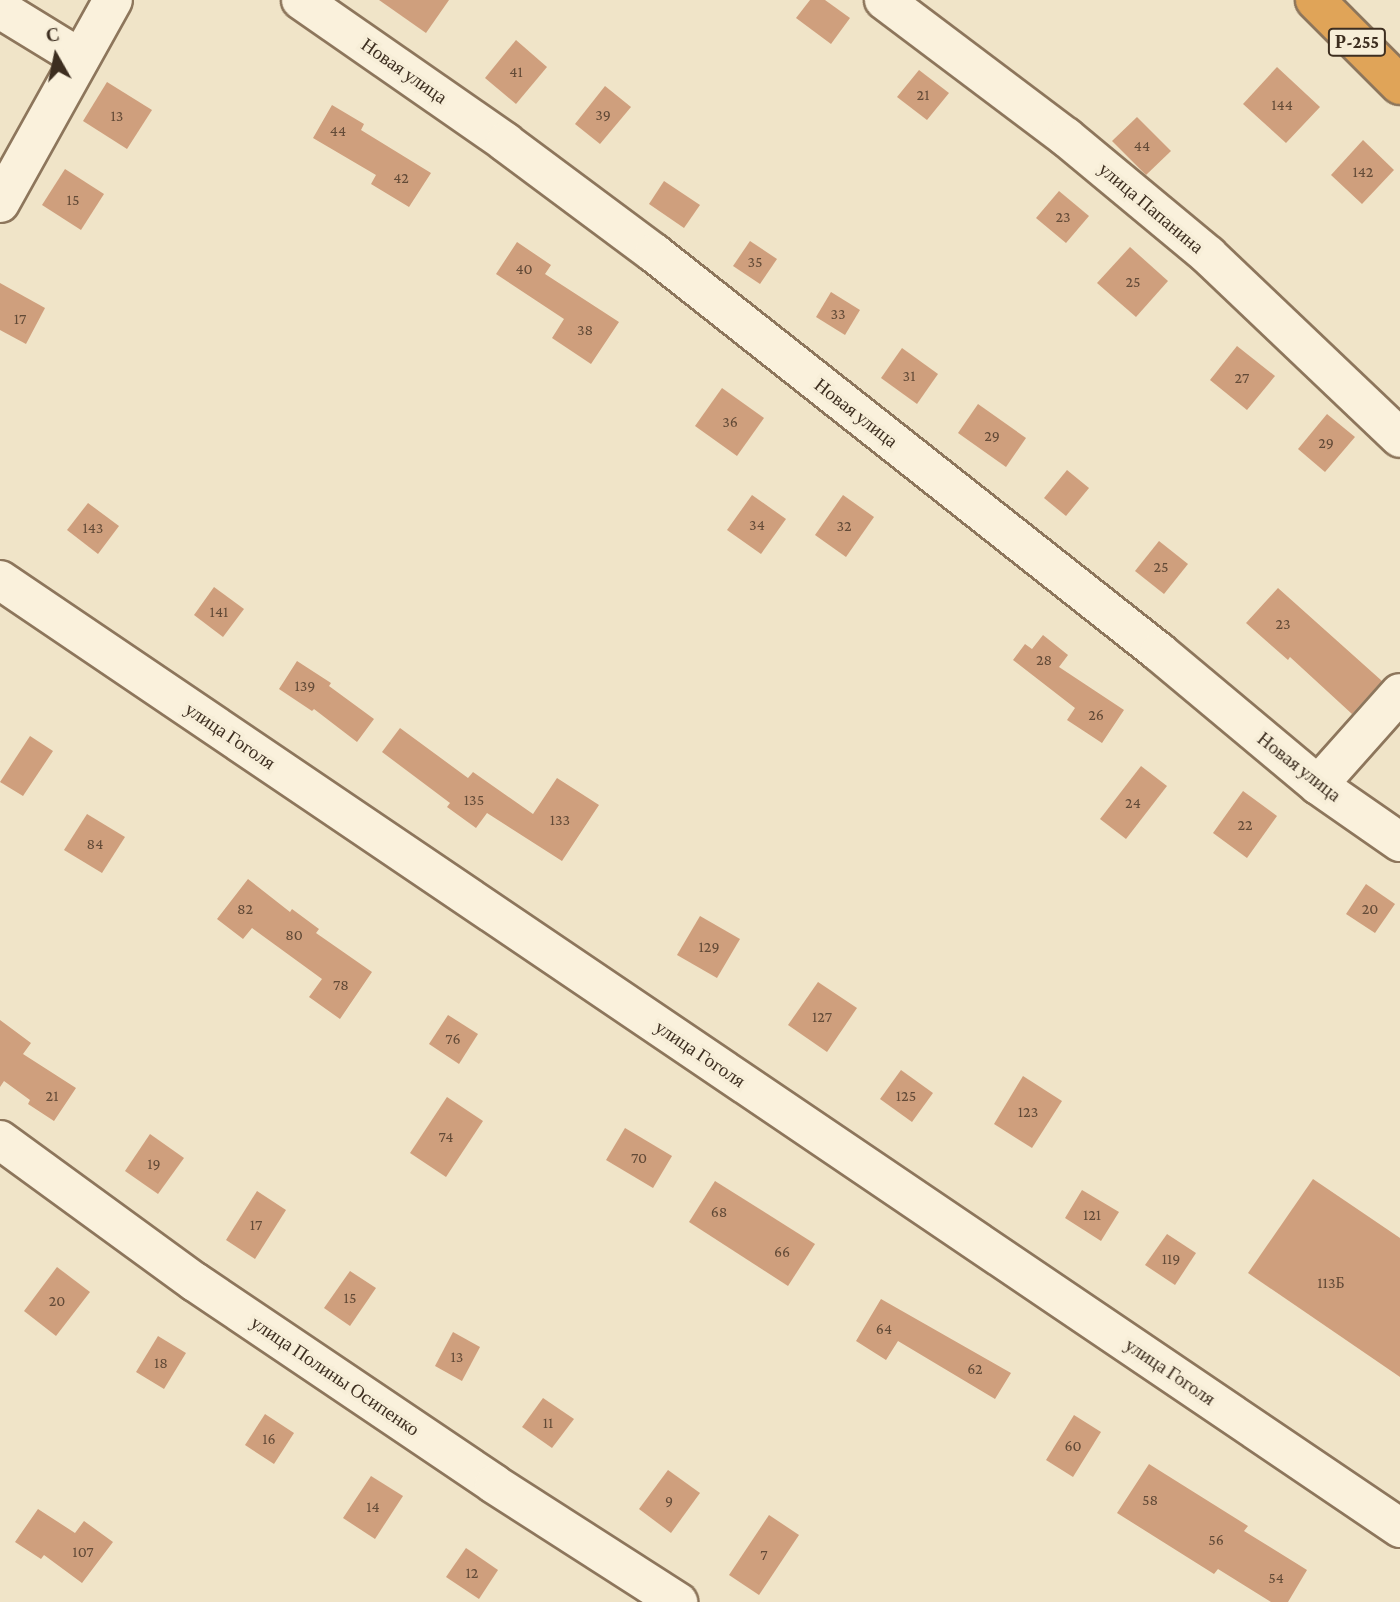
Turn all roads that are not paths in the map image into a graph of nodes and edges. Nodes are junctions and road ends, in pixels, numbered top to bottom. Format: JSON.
{"nodes":[{"id":1,"x":113,"y":0,"type":"edge"},
{"id":2,"x":301,"y":0,"type":"edge"},
{"id":3,"x":884,"y":0,"type":"edge"},
{"id":4,"x":1315,"y":0,"type":"edge"},
{"id":5,"x":0,"y":9,"type":"edge"},
{"id":6,"x":348,"y":13,"type":"edge"},
{"id":7,"x":80,"y":58,"type":"junction"},
{"id":8,"x":1400,"y":85,"type":"edge"},
{"id":9,"x":0,"y":203,"type":"edge"},
{"id":10,"x":1400,"y":438,"type":"edge"},
{"id":11,"x":0,"y":580,"type":"edge"},
{"id":12,"x":1400,"y":693,"type":"edge"},
{"id":13,"x":1318,"y":785,"type":"junction"},
{"id":14,"x":1400,"y":842,"type":"edge"},
{"id":15,"x":0,"y":1140,"type":"edge"},
{"id":16,"x":1400,"y":1528,"type":"edge"},
{"id":17,"x":678,"y":1602,"type":"edge"}],
"edges":[{"from":1,"to":7,"type":"street"},
{"from":2,"to":6,"type":"street","name":"Новая улица"},
{"from":3,"to":10,"type":"street","name":"улица Папанина"},
{"from":4,"to":8,"type":"highway","number":"Р-255"},
{"from":5,"to":7,"type":"street"},
{"from":6,"to":13,"type":"street","name":"Новая улица"},
{"from":7,"to":9,"type":"street"},
{"from":11,"to":16,"type":"street","name":"улица Гоголя"},
{"from":12,"to":13,"type":"street"},
{"from":13,"to":14,"type":"street","name":"Новая улица"},
{"from":15,"to":17,"type":"street","name":"улица Полины Осипенко"}]}
